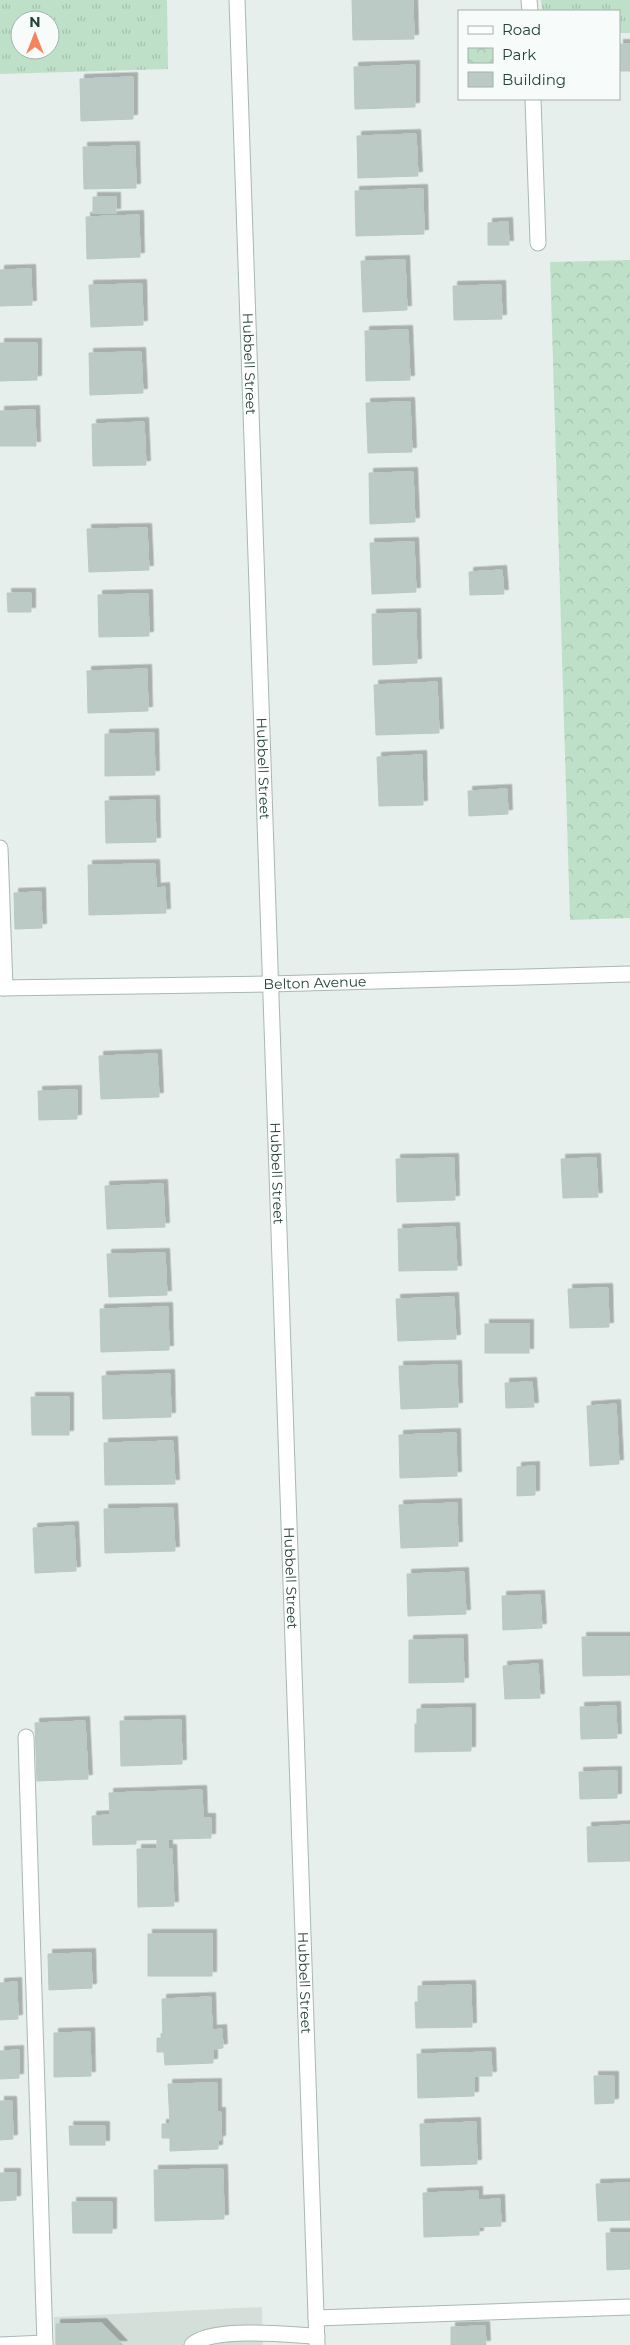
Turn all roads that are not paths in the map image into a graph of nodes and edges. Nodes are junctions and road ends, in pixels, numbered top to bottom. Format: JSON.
{"nodes":[{"id":1,"x":237,"y":0,"type":"edge"},
{"id":2,"x":533,"y":100,"type":"edge"},
{"id":3,"x":538,"y":243,"type":"dead end"},
{"id":4,"x":0,"y":848,"type":"edge"},
{"id":5,"x":630,"y":974,"type":"edge"},
{"id":6,"x":270,"y":984,"type":"junction"},
{"id":7,"x":2,"y":988,"type":"edge"},
{"id":8,"x":26,"y":1737,"type":"dead end"},
{"id":9,"x":630,"y":2307,"type":"edge"},
{"id":10,"x":316,"y":2318,"type":"junction"},
{"id":11,"x":242,"y":2339,"type":"edge"},
{"id":12,"x":317,"y":2340,"type":"edge"},
{"id":13,"x":0,"y":2344,"type":"edge"},
{"id":14,"x":45,"y":2344,"type":"edge"},
{"id":15,"x":192,"y":2345,"type":"edge"}],
"edges":[{"from":1,"to":6,"type":"street","name":"Hubbell Street"},
{"from":2,"to":3,"type":"street"},
{"from":4,"to":7,"type":"street"},
{"from":5,"to":6,"type":"street","name":"Belton Avenue"},
{"from":6,"to":7,"type":"street","name":"Belton Avenue"},
{"from":6,"to":10,"type":"street","name":"Hubbell Street"},
{"from":8,"to":14,"type":"street"},
{"from":9,"to":10,"type":"street"},
{"from":10,"to":12,"type":"street","name":"Hubbell Street"},
{"from":11,"to":12,"type":"street"},
{"from":11,"to":15,"type":"street"},
{"from":13,"to":14,"type":"street"}]}
